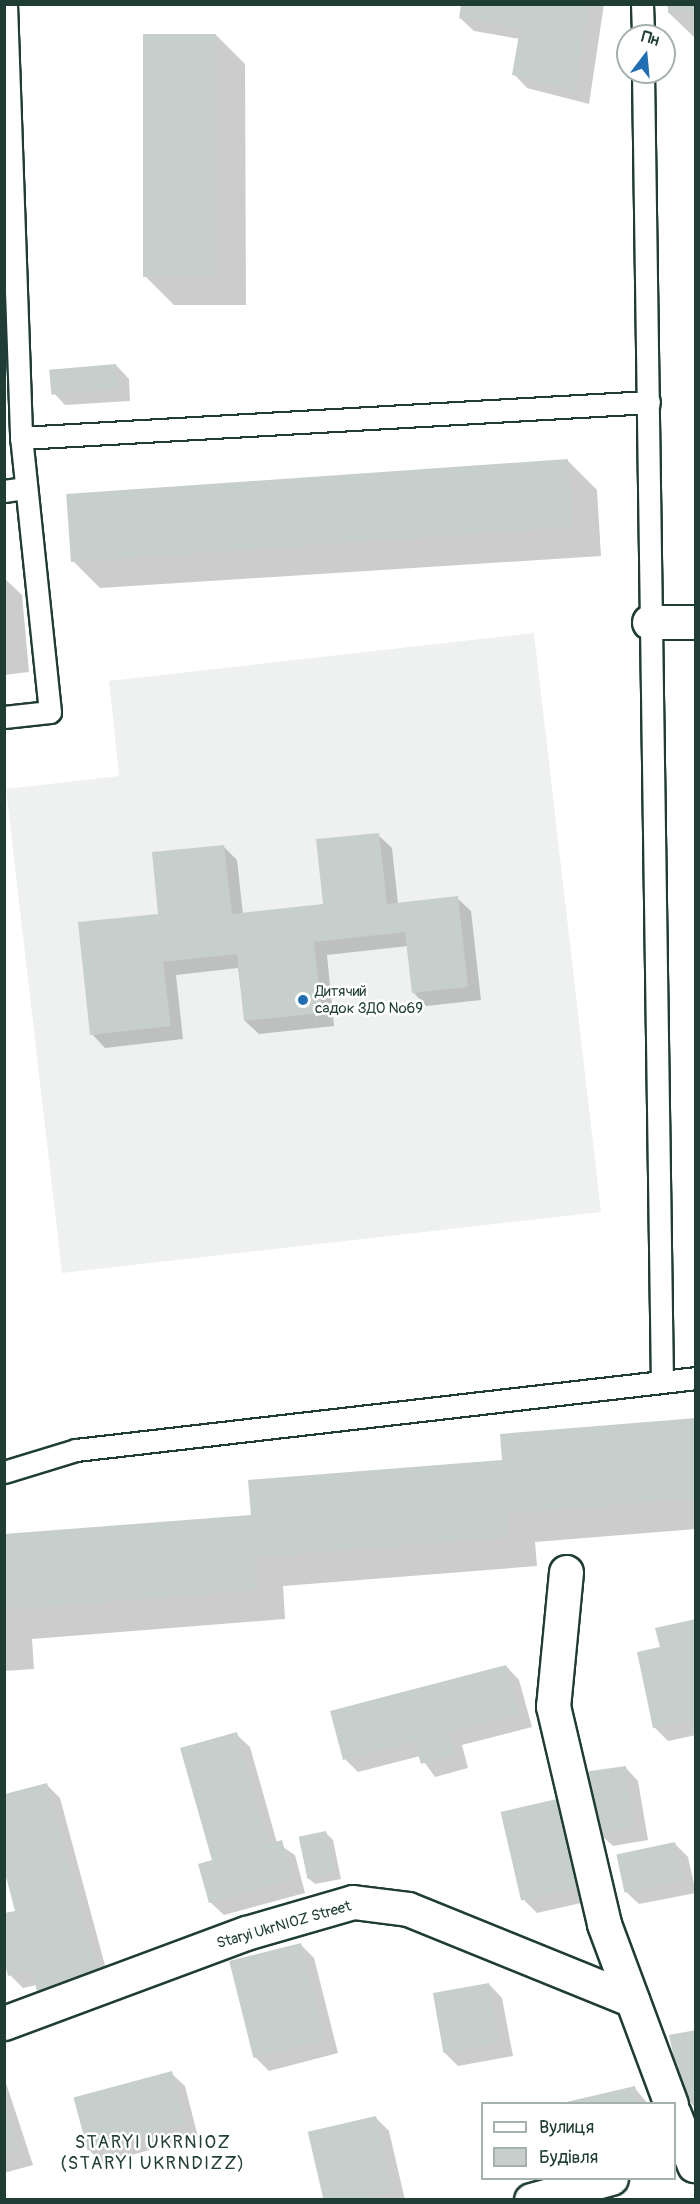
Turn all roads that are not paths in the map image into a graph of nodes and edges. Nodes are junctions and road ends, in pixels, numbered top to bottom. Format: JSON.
{"nodes":[{"id":1,"x":6,"y":4,"type":"edge"},
{"id":2,"x":642,"y":4,"type":"edge"},
{"id":3,"x":643,"y":24,"type":"edge"},
{"id":4,"x":643,"y":84,"type":"edge"},
{"id":5,"x":649,"y":402,"type":"junction"},
{"id":6,"x":21,"y":438,"type":"junction"},
{"id":7,"x":26,"y":488,"type":"junction"},
{"id":8,"x":4,"y":491,"type":"edge"},
{"id":9,"x":649,"y":622,"type":"junction"},
{"id":10,"x":696,"y":622,"type":"edge"},
{"id":11,"x":4,"y":717,"type":"edge"},
{"id":12,"x":696,"y":1377,"type":"edge"},
{"id":13,"x":662,"y":1380,"type":"junction"},
{"id":14,"x":4,"y":1472,"type":"edge"},
{"id":15,"x":566,"y":1572,"type":"dead end"},
{"id":16,"x":632,"y":2000,"type":"junction"},
{"id":17,"x":4,"y":2023,"type":"edge"},
{"id":18,"x":671,"y":2102,"type":"edge"},
{"id":19,"x":676,"y":2118,"type":"edge"},
{"id":20,"x":688,"y":2166,"type":"edge"},
{"id":21,"x":603,"y":2180,"type":"edge"},
{"id":22,"x":531,"y":2199,"type":"edge"}],
"edges":[{"from":1,"to":6,"type":"lane"},
{"from":2,"to":3,"type":"lane"},
{"from":4,"to":5,"type":"lane"},
{"from":5,"to":6,"type":"lane"},
{"from":5,"to":9,"type":"lane"},
{"from":6,"to":7,"type":"lane"},
{"from":7,"to":8,"type":"lane"},
{"from":7,"to":11,"type":"lane"},
{"from":9,"to":10,"type":"street"},
{"from":9,"to":13,"type":"lane"},
{"from":12,"to":13,"type":"lane"},
{"from":13,"to":14,"type":"lane"},
{"from":15,"to":16,"type":"street"},
{"from":16,"to":17,"type":"street","name":"Staryi UkrNIOZ Street"},
{"from":16,"to":18,"type":"street"},
{"from":19,"to":20,"type":"street"},
{"from":21,"to":22,"type":"street"}]}
